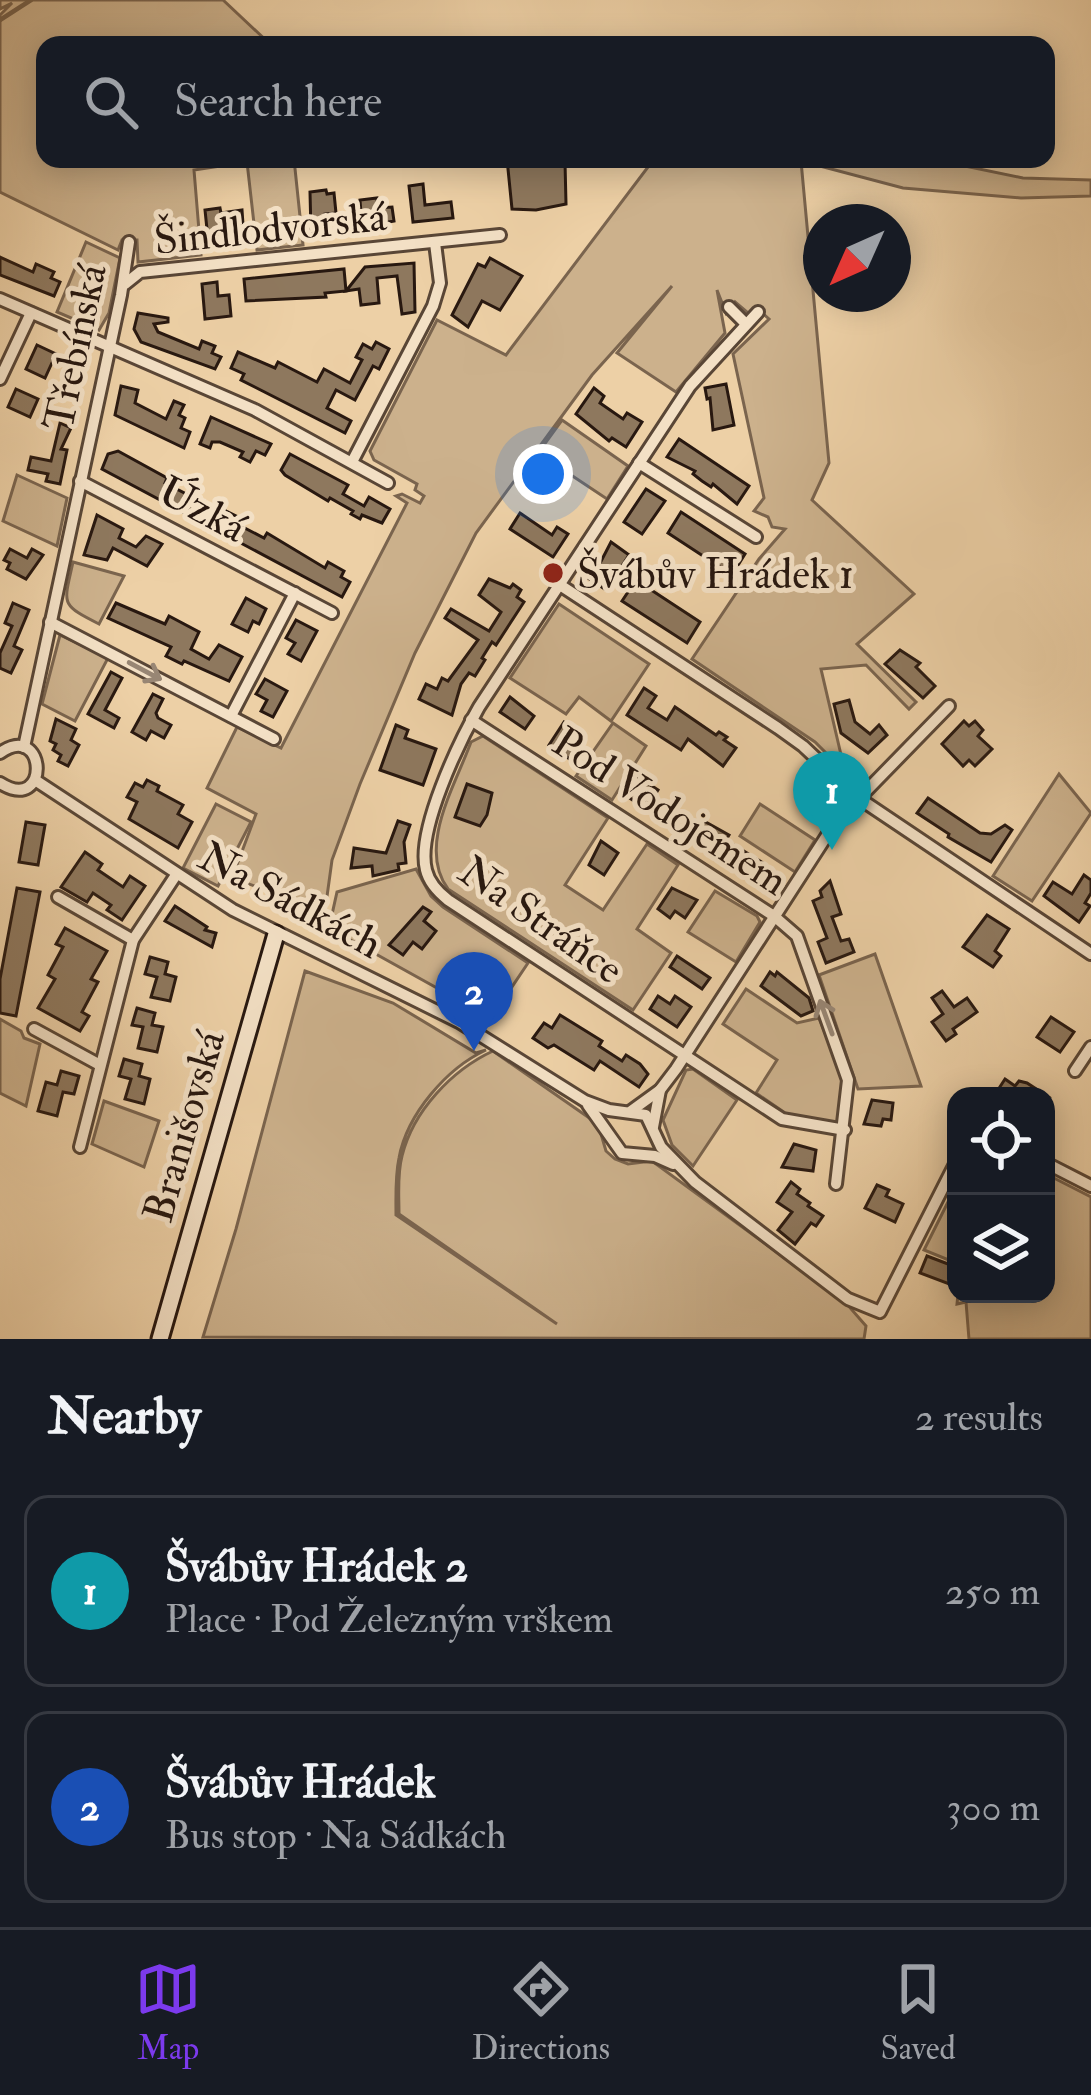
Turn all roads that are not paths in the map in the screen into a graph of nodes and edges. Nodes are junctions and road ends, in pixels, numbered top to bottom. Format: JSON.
{"nodes":[{"id":1,"x":500,"y":235,"type":"dead end"},
{"id":2,"x":129,"y":242,"type":"dead end"},
{"id":3,"x":435,"y":243,"type":"junction"},
{"id":4,"x":123,"y":286,"type":"junction"},
{"id":5,"x":0,"y":299,"type":"edge"},
{"id":6,"x":729,"y":307,"type":"dead end"},
{"id":7,"x":758,"y":312,"type":"dead end"},
{"id":8,"x":31,"y":313,"type":"junction"},
{"id":9,"x":746,"y":324,"type":"junction"},
{"id":10,"x":108,"y":348,"type":"junction"},
{"id":11,"x":0,"y":380,"type":"edge"},
{"id":12,"x":352,"y":462,"type":"junction"},
{"id":13,"x":639,"y":463,"type":"junction"},
{"id":14,"x":80,"y":481,"type":"junction"},
{"id":15,"x":388,"y":483,"type":"dead end"},
{"id":16,"x":756,"y":537,"type":"dead end"},
{"id":17,"x":560,"y":585,"type":"junction"},
{"id":18,"x":295,"y":593,"type":"junction"},
{"id":19,"x":332,"y":613,"type":"dead end"},
{"id":20,"x":50,"y":622,"type":"junction"},
{"id":21,"x":949,"y":706,"type":"dead end"},
{"id":22,"x":231,"y":716,"type":"junction"},
{"id":23,"x":471,"y":720,"type":"junction"},
{"id":24,"x":274,"y":739,"type":"dead end"},
{"id":25,"x":24,"y":747,"type":"junction"},
{"id":26,"x":0,"y":753,"type":"edge"},
{"id":27,"x":35,"y":779,"type":"junction"},
{"id":28,"x":0,"y":783,"type":"edge"},
{"id":29,"x":857,"y":797,"type":"junction"},
{"id":30,"x":176,"y":875,"type":"junction"},
{"id":31,"x":58,"y":897,"type":"dead end"},
{"id":32,"x":774,"y":916,"type":"junction"},
{"id":33,"x":276,"y":934,"type":"junction"},
{"id":34,"x":133,"y":940,"type":"junction"},
{"id":35,"x":1091,"y":954,"type":"edge"},
{"id":36,"x":34,"y":1030,"type":"dead end"},
{"id":37,"x":1091,"y":1047,"type":"edge"},
{"id":38,"x":684,"y":1056,"type":"junction"},
{"id":39,"x":100,"y":1065,"type":"junction"},
{"id":40,"x":1076,"y":1071,"type":"dead end"},
{"id":41,"x":660,"y":1090,"type":"junction"},
{"id":42,"x":585,"y":1101,"type":"junction"},
{"id":43,"x":628,"y":1112,"type":"junction"},
{"id":44,"x":844,"y":1130,"type":"junction"},
{"id":45,"x":653,"y":1131,"type":"junction"},
{"id":46,"x":609,"y":1136,"type":"junction"},
{"id":47,"x":80,"y":1147,"type":"dead end"},
{"id":48,"x":637,"y":1155,"type":"junction"},
{"id":49,"x":676,"y":1166,"type":"junction"},
{"id":50,"x":1055,"y":1168,"type":"edge"},
{"id":51,"x":947,"y":1180,"type":"edge"},
{"id":52,"x":836,"y":1184,"type":"dead end"},
{"id":53,"x":1091,"y":1186,"type":"edge"},
{"id":54,"x":160,"y":1339,"type":"edge"}],
"edges":[{"from":1,"to":3,"type":"street","name":"Šindlodvorská"},
{"from":2,"to":4,"type":"street","name":"Třebínská"},
{"from":3,"to":4,"type":"street","name":"Šindlodvorská"},
{"from":3,"to":12,"type":"street"},
{"from":4,"to":10,"type":"street","name":"Třebínská"},
{"from":5,"to":8,"type":"street"},
{"from":6,"to":9,"type":"street"},
{"from":7,"to":9,"type":"street","name":"Na Stráňce"},
{"from":8,"to":10,"type":"street"},
{"from":8,"to":11,"type":"street"},
{"from":9,"to":13,"type":"street","name":"Na Stráňce"},
{"from":10,"to":12,"type":"street"},
{"from":10,"to":14,"type":"street","name":"Třebínská"},
{"from":12,"to":15,"type":"street"},
{"from":13,"to":16,"type":"street"},
{"from":13,"to":17,"type":"street","name":"Na Stráňce"},
{"from":14,"to":18,"type":"street","name":"Úzká"},
{"from":14,"to":20,"type":"street","name":"Třebínská"},
{"from":17,"to":23,"type":"street","name":"Na Stráňce"},
{"from":17,"to":29,"type":"street"},
{"from":18,"to":19,"type":"street","name":"Úzká"},
{"from":18,"to":22,"type":"street"},
{"from":20,"to":22,"type":"street","one_way":true},
{"from":20,"to":25,"type":"street","name":"Třebínská"},
{"from":21,"to":29,"type":"street"},
{"from":22,"to":24,"type":"street"},
{"from":23,"to":32,"type":"street","name":"Pod Vodojemem"},
{"from":23,"to":38,"type":"street","name":"Na Stráňce"},
{"from":25,"to":26,"type":"street"},
{"from":25,"to":27,"type":"street"},
{"from":27,"to":28,"type":"street"},
{"from":27,"to":30,"type":"street","name":"Na Sádkách"},
{"from":29,"to":32,"type":"street"},
{"from":29,"to":35,"type":"street"},
{"from":30,"to":33,"type":"street","name":"Na Sádkách"},
{"from":30,"to":34,"type":"street"},
{"from":31,"to":34,"type":"street"},
{"from":32,"to":38,"type":"street"},
{"from":44,"to":32,"type":"street","name":"Pod Vodojemem","one_way":true},
{"from":33,"to":42,"type":"street","name":"Na Sádkách"},
{"from":33,"to":54,"type":"street","name":"Branišovská"},
{"from":34,"to":39,"type":"street"},
{"from":36,"to":39,"type":"street"},
{"from":37,"to":40,"type":"street"},
{"from":38,"to":41,"type":"street"},
{"from":38,"to":44,"type":"street","name":"Na Stráňce"},
{"from":39,"to":47,"type":"street"},
{"from":41,"to":43,"type":"street"},
{"from":41,"to":45,"type":"street"},
{"from":42,"to":43,"type":"street","name":"Na Sádkách"},
{"from":42,"to":46,"type":"street","name":"Na Sádkách"},
{"from":43,"to":45,"type":"street"},
{"from":43,"to":46,"type":"street"},
{"from":44,"to":52,"type":"street","name":"Pod Vodojemem"},
{"from":45,"to":48,"type":"street"},
{"from":45,"to":49,"type":"street"},
{"from":46,"to":48,"type":"street"},
{"from":48,"to":49,"type":"street"},
{"from":49,"to":51,"type":"street"},
{"from":50,"to":53,"type":"street"}]}
